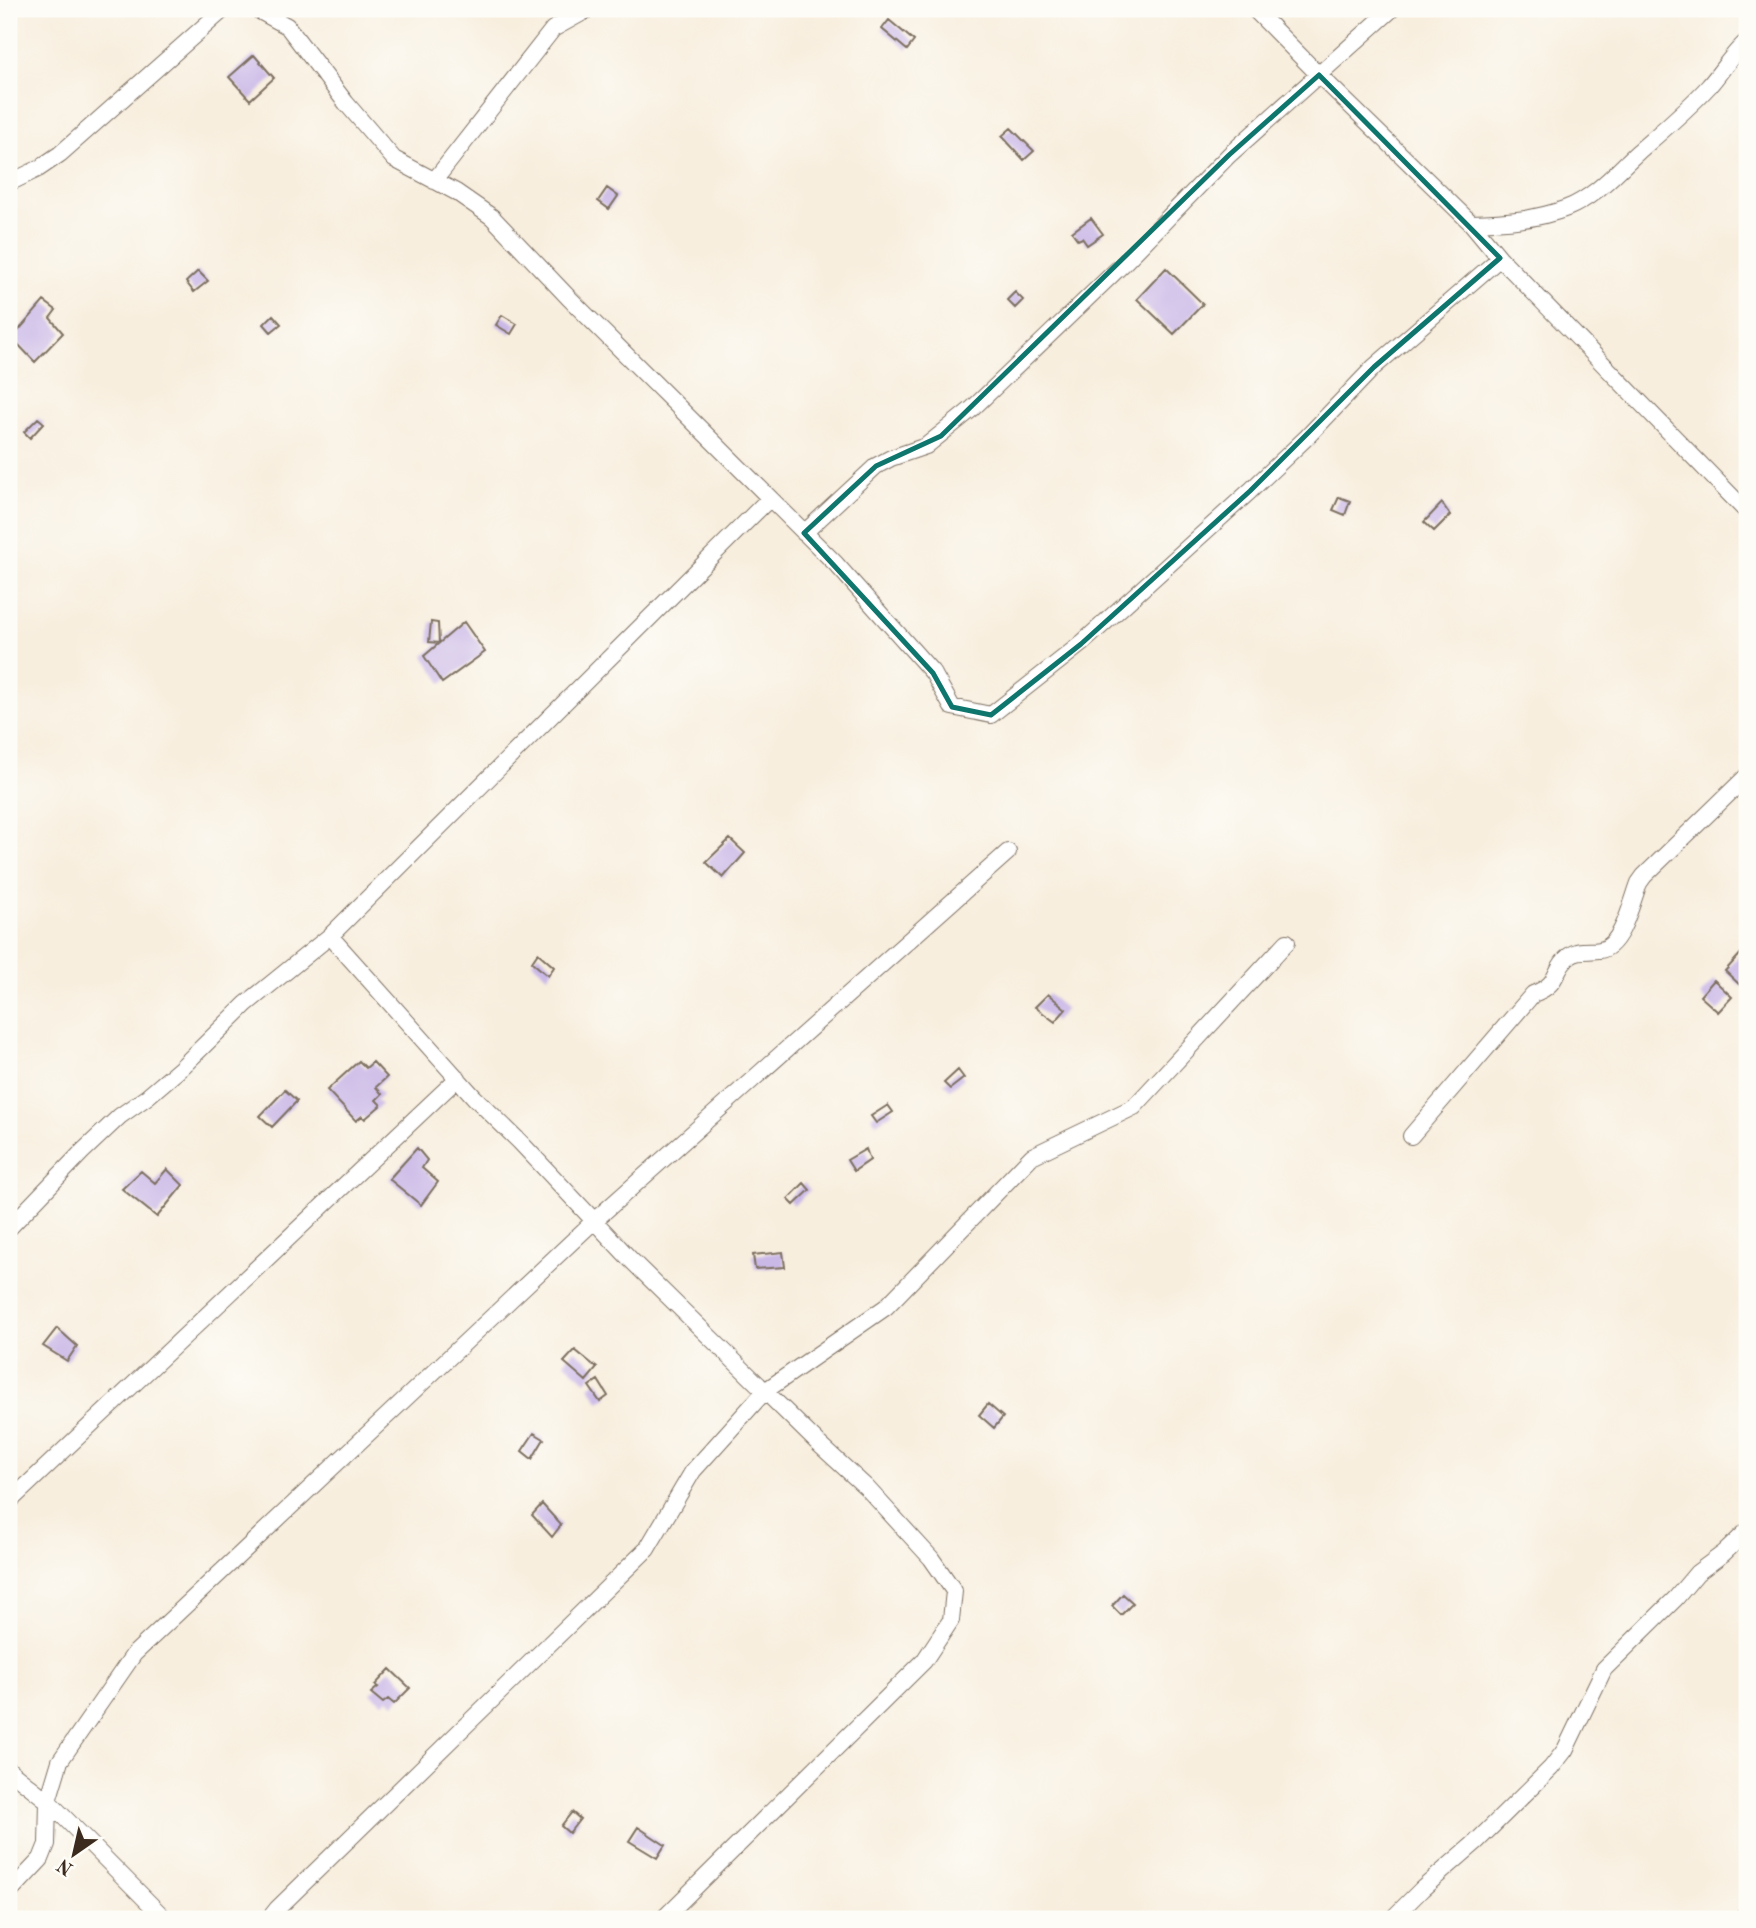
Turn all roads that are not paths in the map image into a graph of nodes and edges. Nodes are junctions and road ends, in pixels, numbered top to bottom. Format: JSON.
{"nodes":[{"id":1,"x":224,"y":9,"type":"edge"},
{"id":2,"x":256,"y":9,"type":"edge"},
{"id":3,"x":589,"y":9,"type":"edge"},
{"id":4,"x":1254,"y":9,"type":"edge"},
{"id":5,"x":1392,"y":9,"type":"edge"},
{"id":6,"x":1747,"y":41,"type":"edge"},
{"id":7,"x":1319,"y":75,"type":"junction"},
{"id":8,"x":435,"y":181,"type":"junction"},
{"id":9,"x":9,"y":183,"type":"edge"},
{"id":10,"x":1471,"y":223,"type":"junction"},
{"id":11,"x":1500,"y":258,"type":"junction"},
{"id":12,"x":769,"y":499,"type":"junction"},
{"id":13,"x":1747,"y":512,"type":"edge"},
{"id":14,"x":804,"y":533,"type":"junction"},
{"id":15,"x":1747,"y":776,"type":"edge"},
{"id":16,"x":1008,"y":852,"type":"dead end"},
{"id":17,"x":330,"y":936,"type":"junction"},
{"id":18,"x":1287,"y":942,"type":"dead end"},
{"id":19,"x":458,"y":1078,"type":"junction"},
{"id":20,"x":1412,"y":1136,"type":"dead end"},
{"id":21,"x":595,"y":1220,"type":"junction"},
{"id":22,"x":9,"y":1228,"type":"edge"},
{"id":23,"x":765,"y":1391,"type":"junction"},
{"id":24,"x":9,"y":1502,"type":"edge"},
{"id":25,"x":1747,"y":1531,"type":"edge"},
{"id":26,"x":9,"y":1770,"type":"edge"},
{"id":27,"x":48,"y":1801,"type":"junction"},
{"id":28,"x":9,"y":1893,"type":"edge"},
{"id":29,"x":1747,"y":1913,"type":"edge"},
{"id":30,"x":165,"y":1919,"type":"edge"},
{"id":31,"x":270,"y":1919,"type":"edge"},
{"id":32,"x":663,"y":1919,"type":"edge"},
{"id":33,"x":1392,"y":1919,"type":"edge"},
{"id":34,"x":1741,"y":1919,"type":"edge"}],
"edges":[{"from":1,"to":9,"type":"street"},
{"from":2,"to":8,"type":"street"},
{"from":3,"to":8,"type":"street"},
{"from":4,"to":7,"type":"street"},
{"from":5,"to":7,"type":"street"},
{"from":6,"to":10,"type":"street"},
{"from":7,"to":10,"type":"street"},
{"from":7,"to":14,"type":"street"},
{"from":8,"to":12,"type":"street"},
{"from":10,"to":11,"type":"street"},
{"from":11,"to":13,"type":"street"},
{"from":11,"to":14,"type":"street"},
{"from":12,"to":14,"type":"street"},
{"from":12,"to":17,"type":"street"},
{"from":15,"to":20,"type":"street"},
{"from":16,"to":21,"type":"street"},
{"from":17,"to":19,"type":"street"},
{"from":17,"to":22,"type":"street"},
{"from":18,"to":23,"type":"street"},
{"from":19,"to":21,"type":"street"},
{"from":19,"to":24,"type":"street"},
{"from":21,"to":23,"type":"street"},
{"from":21,"to":27,"type":"street"},
{"from":23,"to":31,"type":"street"},
{"from":23,"to":32,"type":"street"},
{"from":25,"to":33,"type":"street"},
{"from":26,"to":27,"type":"street"},
{"from":27,"to":28,"type":"street"},
{"from":27,"to":30,"type":"street"},
{"from":29,"to":34,"type":"street"}]}
